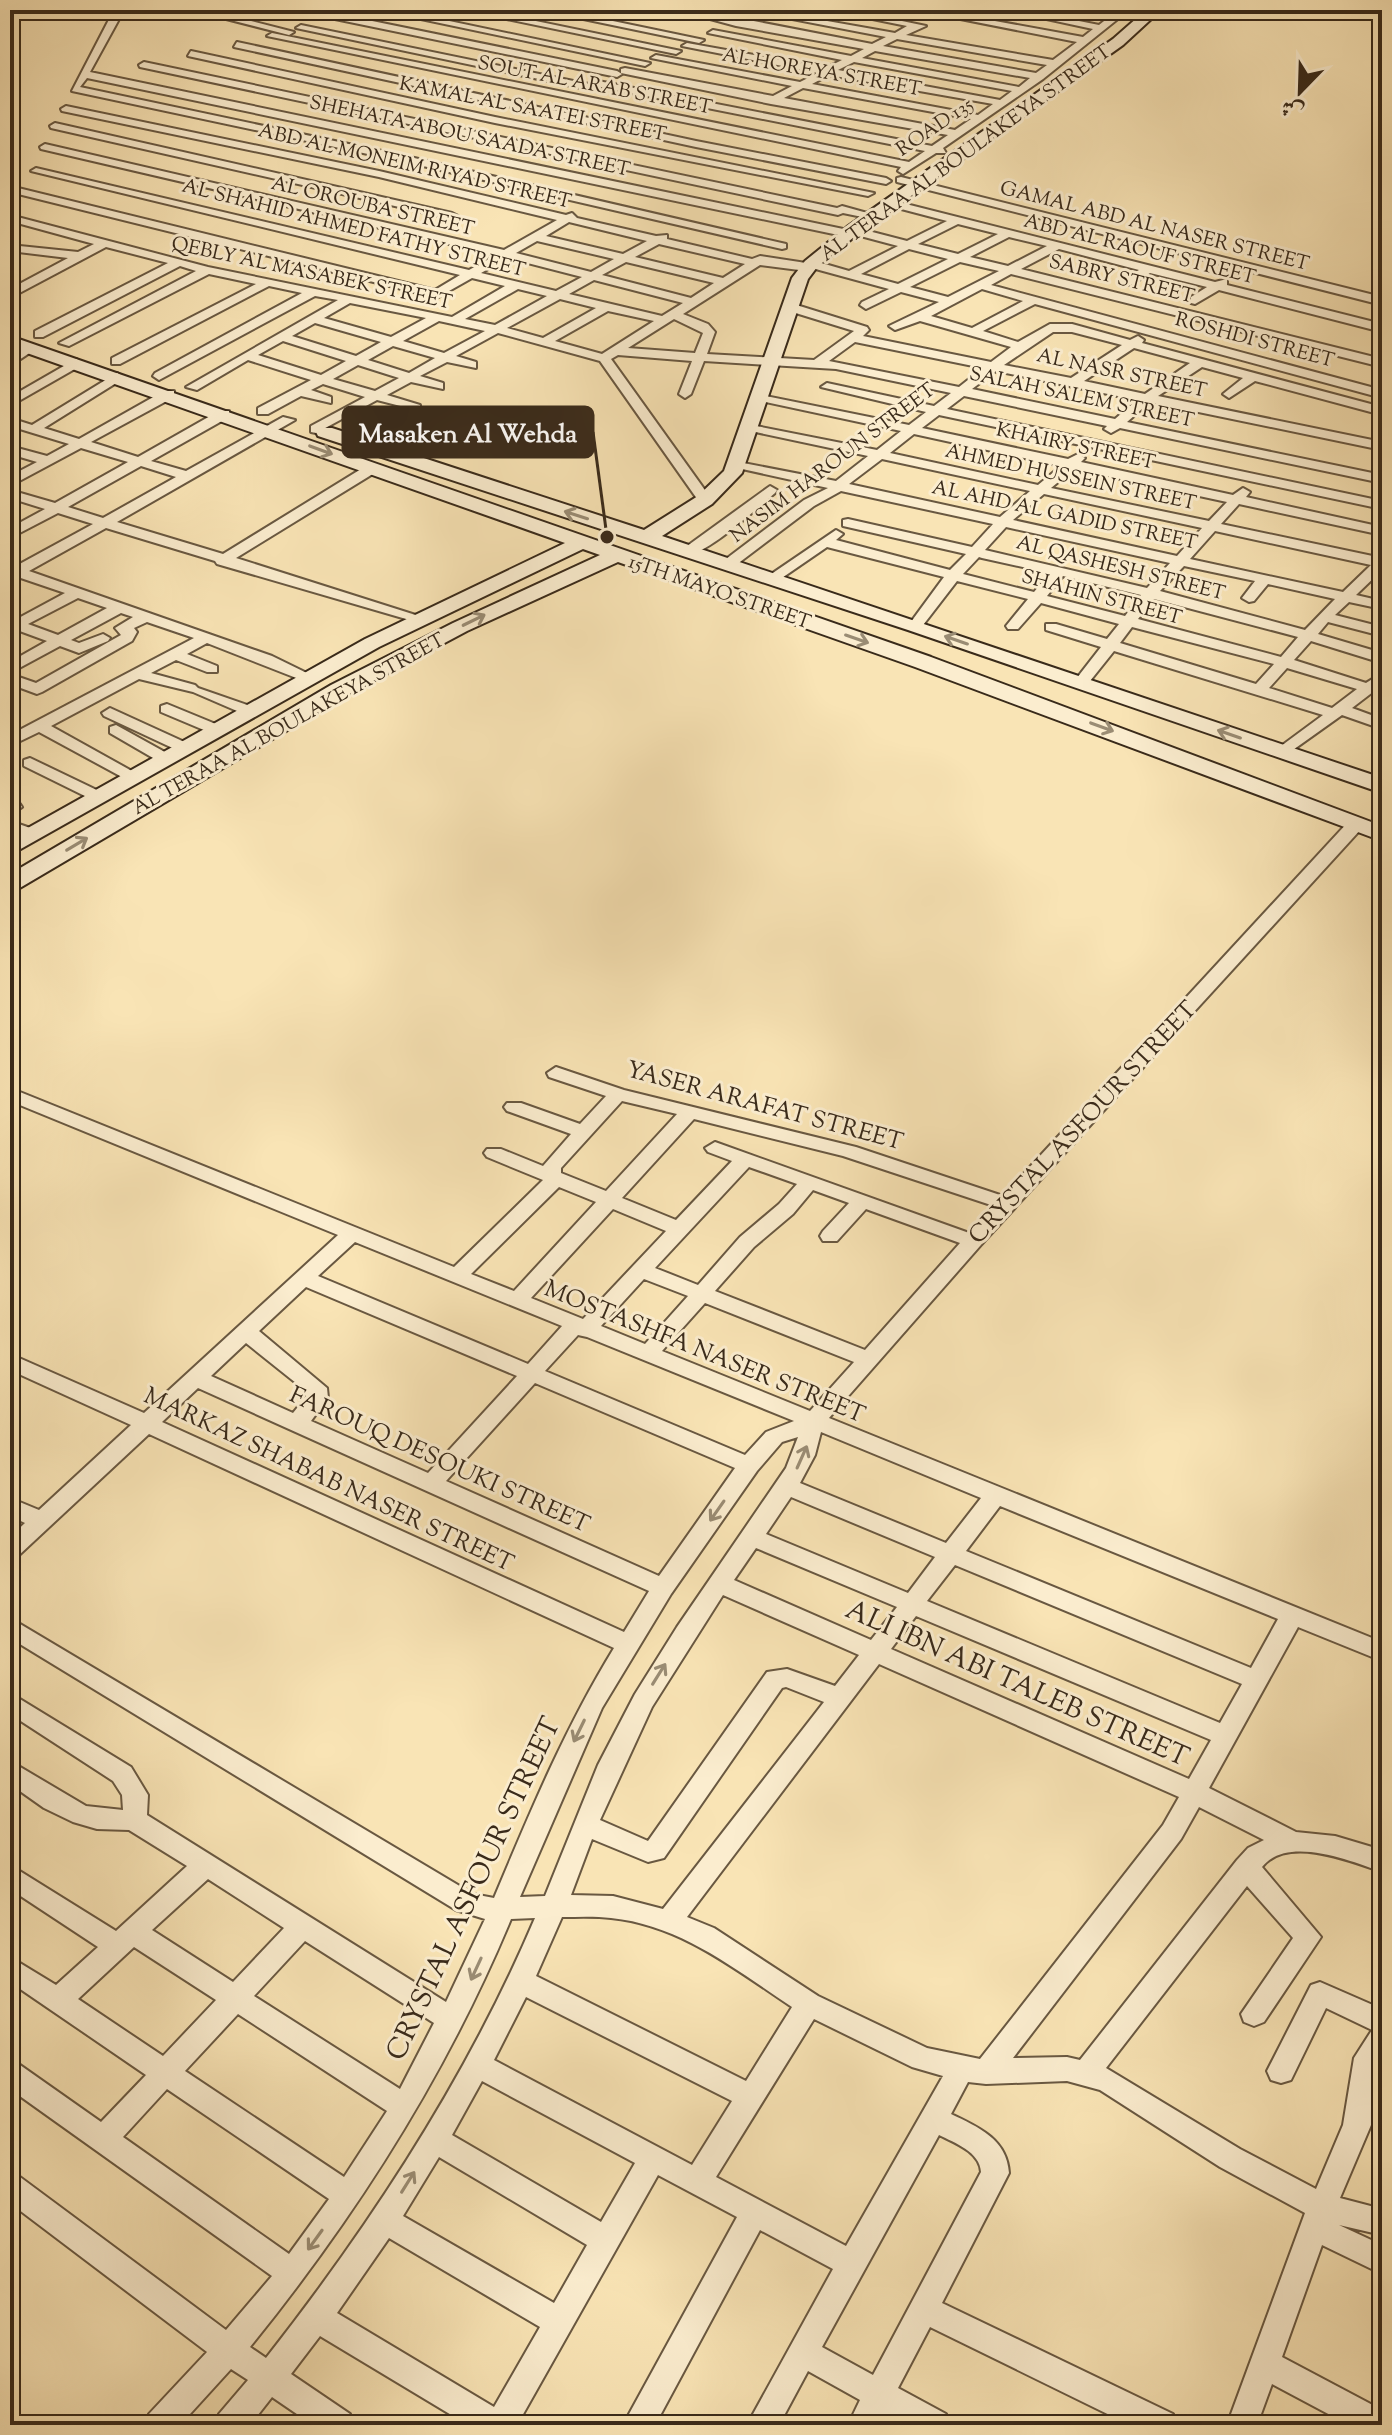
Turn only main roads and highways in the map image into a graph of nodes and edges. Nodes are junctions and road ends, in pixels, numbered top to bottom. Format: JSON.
{"nodes":[{"id":1,"x":1154,"y":10,"type":"edge"},
{"id":2,"x":10,"y":325,"type":"edge"},
{"id":3,"x":10,"y":341,"type":"edge"},
{"id":4,"x":35,"y":341,"type":"junction"},
{"id":5,"x":117,"y":369,"type":"junction"},
{"id":6,"x":266,"y":421,"type":"junction"},
{"id":7,"x":646,"y":538,"type":"junction"},
{"id":8,"x":580,"y":543,"type":"junction"},
{"id":9,"x":616,"y":555,"type":"junction"},
{"id":10,"x":915,"y":626,"type":"junction"},
{"id":11,"x":372,"y":643,"type":"junction"},
{"id":12,"x":898,"y":653,"type":"junction"},
{"id":13,"x":401,"y":656,"type":"junction"},
{"id":14,"x":1022,"y":662,"type":"junction"},
{"id":15,"x":998,"y":689,"type":"junction"},
{"id":16,"x":1382,"y":786,"type":"edge"},
{"id":17,"x":1382,"y":834,"type":"edge"},
{"id":18,"x":10,"y":848,"type":"edge"},
{"id":19,"x":10,"y":884,"type":"edge"}],
"edges":[{"from":1,"to":7,"type":"main road","name":"AL TERAA AL BOULAKEYA STREET"},
{"from":2,"to":4,"type":"main road","name":"15TH MAYO STREET"},
{"from":3,"to":4,"type":"main road","name":"15TH MAYO STREET"},
{"from":4,"to":5,"type":"main road","name":"15TH MAYO STREET"},
{"from":4,"to":5,"type":"main road","name":"15TH MAYO STREET"},
{"from":5,"to":6,"type":"main road","name":"15TH MAYO STREET"},
{"from":5,"to":6,"type":"main road","name":"15TH MAYO STREET"},
{"from":7,"to":6,"type":"main road","name":"15TH MAYO STREET","one_way":true},
{"from":6,"to":8,"type":"main road","name":"15TH MAYO STREET","one_way":true},
{"from":7,"to":10,"type":"main road","name":"15TH MAYO STREET"},
{"from":8,"to":9,"type":"main road","name":"15TH MAYO STREET"},
{"from":8,"to":11,"type":"main road","name":"AL TERAA AL BOULAKEYA STREET"},
{"from":9,"to":12,"type":"main road","name":"15TH MAYO STREET","one_way":true},
{"from":13,"to":9,"type":"main road","name":"AL TERAA AL BOULAKEYA STREET","one_way":true},
{"from":10,"to":12,"type":"main road"},
{"from":14,"to":10,"type":"main road","name":"15TH MAYO STREET","one_way":true},
{"from":11,"to":13,"type":"main road"},
{"from":11,"to":18,"type":"main road","name":"AL TERAA AL BOULAKEYA STREET"},
{"from":12,"to":15,"type":"main road","name":"15TH MAYO STREET"},
{"from":19,"to":13,"type":"main road","name":"AL TERAA AL BOULAKEYA STREET","one_way":true},
{"from":14,"to":15,"type":"main road"},
{"from":16,"to":14,"type":"main road","name":"15TH MAYO STREET","one_way":true},
{"from":15,"to":17,"type":"main road","name":"15TH MAYO STREET","one_way":true}]}
